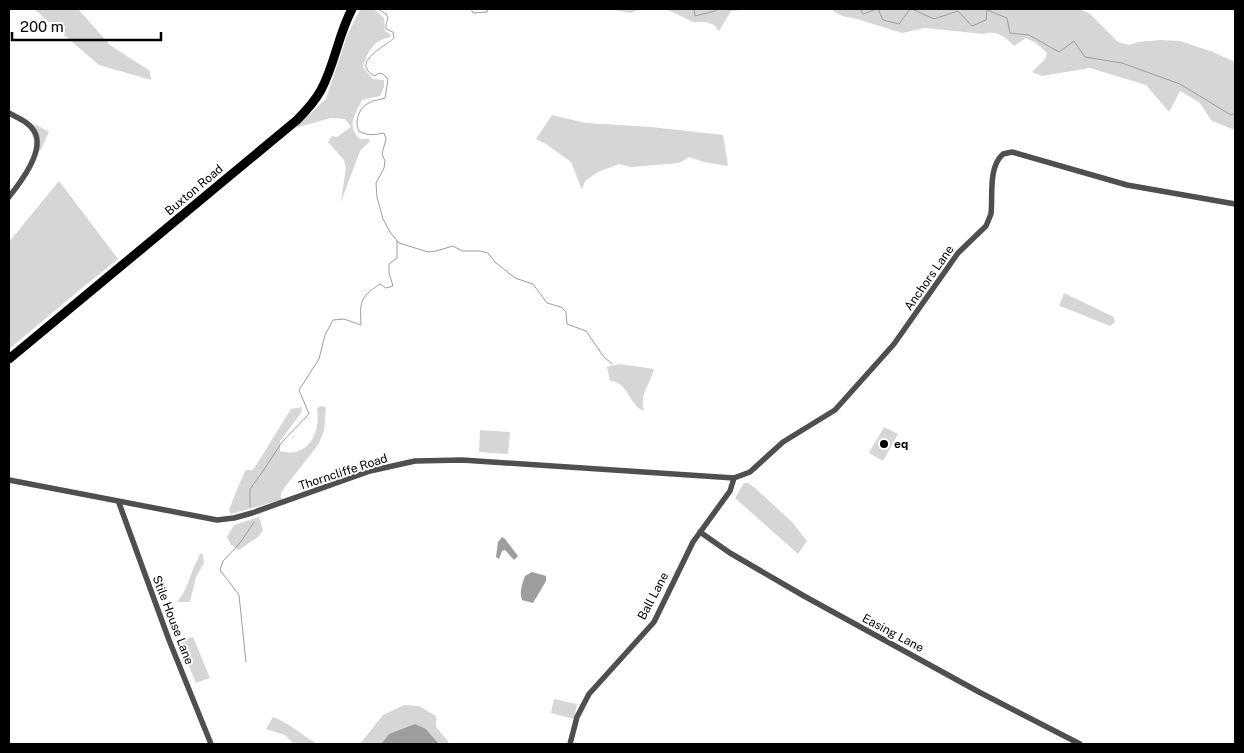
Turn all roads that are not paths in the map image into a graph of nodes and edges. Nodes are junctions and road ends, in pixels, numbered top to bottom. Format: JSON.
{"nodes":[{"id":1,"x":352,"y":9,"type":"edge"},
{"id":2,"x":9,"y":113,"type":"edge"},
{"id":3,"x":9,"y":198,"type":"edge"},
{"id":4,"x":1235,"y":204,"type":"edge"},
{"id":5,"x":9,"y":359,"type":"edge"},
{"id":6,"x":734,"y":478,"type":"junction"},
{"id":7,"x":9,"y":480,"type":"edge"},
{"id":8,"x":119,"y":503,"type":"junction"},
{"id":9,"x":700,"y":532,"type":"junction"},
{"id":10,"x":211,"y":744,"type":"edge"},
{"id":11,"x":570,"y":744,"type":"edge"},
{"id":12,"x":1080,"y":744,"type":"edge"}],
"edges":[{"from":1,"to":5,"type":"highway","name":"Buxton Road"},
{"from":2,"to":3,"type":"street"},
{"from":4,"to":6,"type":"street","name":"Anchors Lane"},
{"from":6,"to":8,"type":"street","name":"Thorncliffe Road"},
{"from":6,"to":9,"type":"street","name":"Ball Lane"},
{"from":7,"to":8,"type":"street","name":"Thorncliffe Road"},
{"from":8,"to":10,"type":"street","name":"Stile House Lane"},
{"from":9,"to":11,"type":"street","name":"Ball Lane"},
{"from":9,"to":12,"type":"street","name":"Easing Lane"}]}
